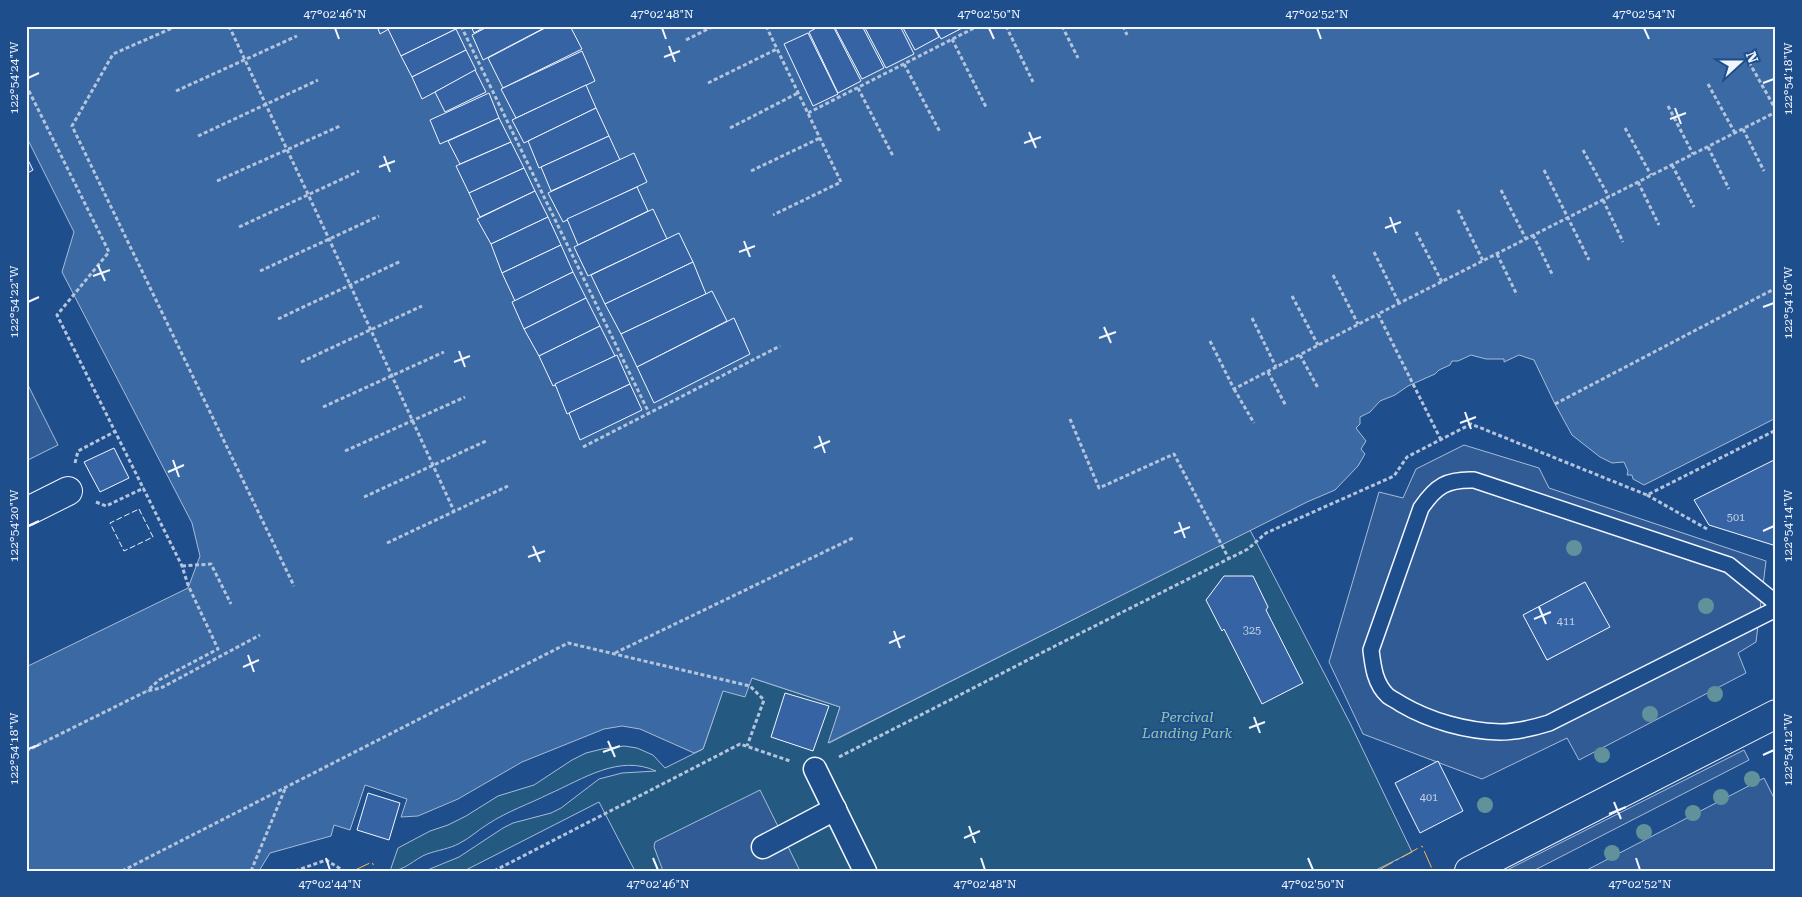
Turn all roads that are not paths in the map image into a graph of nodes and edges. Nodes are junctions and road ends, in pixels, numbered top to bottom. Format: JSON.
{"nodes":[{"id":1,"x":68,"y":491,"type":"road end"},
{"id":2,"x":26,"y":512,"type":"edge"},
{"id":3,"x":1776,"y":603,"type":"edge"},
{"id":4,"x":1776,"y":609,"type":"edge"},
{"id":5,"x":1776,"y":714,"type":"edge"},
{"id":6,"x":816,"y":769,"type":"road end"},
{"id":7,"x":835,"y":809,"type":"junction"},
{"id":8,"x":763,"y":847,"type":"dead end"},
{"id":9,"x":865,"y":871,"type":"edge"},
{"id":10,"x":1469,"y":871,"type":"edge"}],
"edges":[{"from":1,"to":2,"type":"street"},
{"from":3,"to":4,"type":"lane"},
{"from":5,"to":10,"type":"street"},
{"from":6,"to":7,"type":"street"},
{"from":7,"to":8,"type":"street"},
{"from":7,"to":9,"type":"street"}]}
